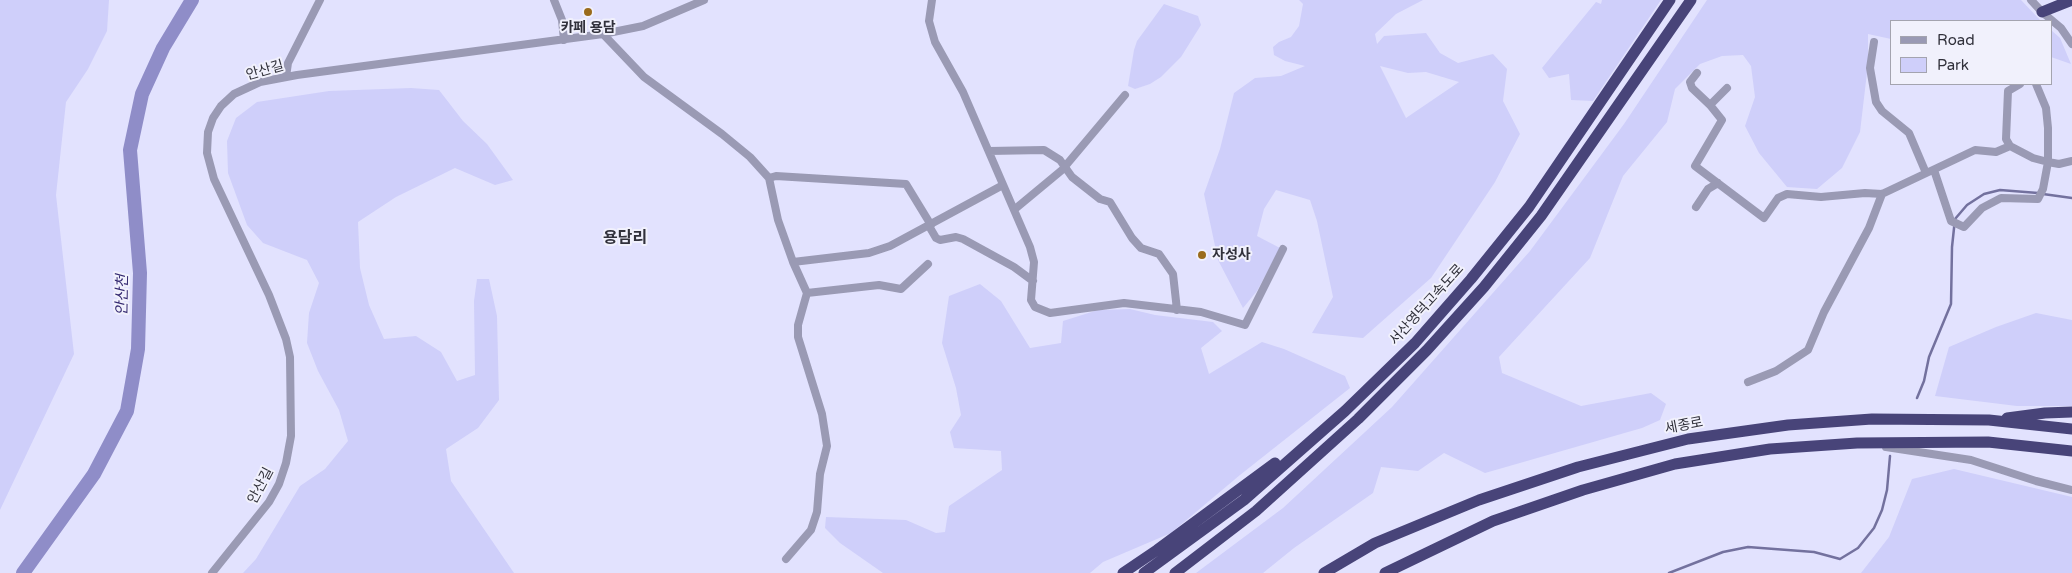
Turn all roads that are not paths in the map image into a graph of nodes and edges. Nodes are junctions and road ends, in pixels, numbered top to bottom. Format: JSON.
{"nodes":[{"id":1,"x":320,"y":0,"type":"edge"},
{"id":2,"x":554,"y":0,"type":"edge"},
{"id":3,"x":704,"y":0,"type":"edge"},
{"id":4,"x":932,"y":0,"type":"edge"},
{"id":5,"x":1670,"y":0,"type":"edge"},
{"id":6,"x":1691,"y":0,"type":"edge"},
{"id":7,"x":2031,"y":0,"type":"edge"},
{"id":8,"x":2072,"y":0,"type":"edge"},
{"id":9,"x":2042,"y":12,"type":"junction"},
{"id":10,"x":2052,"y":20,"type":"edge"},
{"id":11,"x":2052,"y":20,"type":"edge"},
{"id":12,"x":603,"y":34,"type":"junction"},
{"id":13,"x":564,"y":40,"type":"junction"},
{"id":14,"x":1874,"y":42,"type":"dead end"},
{"id":15,"x":2072,"y":44,"type":"edge"},
{"id":16,"x":1697,"y":73,"type":"dead end"},
{"id":17,"x":286,"y":77,"type":"junction"},
{"id":18,"x":2018,"y":85,"type":"edge"},
{"id":19,"x":2036,"y":85,"type":"edge"},
{"id":20,"x":1727,"y":88,"type":"dead end"},
{"id":21,"x":1125,"y":95,"type":"dead end"},
{"id":22,"x":1710,"y":105,"type":"junction"},
{"id":23,"x":2010,"y":146,"type":"junction"},
{"id":24,"x":989,"y":151,"type":"junction"},
{"id":25,"x":2072,"y":161,"type":"edge"},
{"id":26,"x":2048,"y":162,"type":"junction"},
{"id":27,"x":1065,"y":167,"type":"junction"},
{"id":28,"x":1934,"y":170,"type":"junction"},
{"id":29,"x":1926,"y":173,"type":"junction"},
{"id":30,"x":769,"y":178,"type":"junction"},
{"id":31,"x":1718,"y":183,"type":"junction"},
{"id":32,"x":1004,"y":185,"type":"junction"},
{"id":33,"x":1882,"y":194,"type":"junction"},
{"id":34,"x":1696,"y":207,"type":"dead end"},
{"id":35,"x":1015,"y":210,"type":"junction"},
{"id":36,"x":930,"y":225,"type":"junction"},
{"id":37,"x":1283,"y":250,"type":"dead end"},
{"id":38,"x":793,"y":262,"type":"junction"},
{"id":39,"x":928,"y":264,"type":"dead end"},
{"id":40,"x":1033,"y":280,"type":"junction"},
{"id":41,"x":807,"y":293,"type":"junction"},
{"id":42,"x":1177,"y":310,"type":"junction"},
{"id":43,"x":1748,"y":382,"type":"dead end"},
{"id":44,"x":1345,"y":410,"type":"junction"},
{"id":45,"x":2072,"y":412,"type":"edge"},
{"id":46,"x":1989,"y":420,"type":"junction"},
{"id":47,"x":2072,"y":430,"type":"edge"},
{"id":48,"x":1857,"y":443,"type":"junction"},
{"id":49,"x":2072,"y":451,"type":"edge"},
{"id":50,"x":2072,"y":490,"type":"edge"},
{"id":51,"x":786,"y":559,"type":"dead end"},
{"id":52,"x":212,"y":573,"type":"edge"},
{"id":53,"x":1122,"y":573,"type":"edge"},
{"id":54,"x":1144,"y":573,"type":"edge"},
{"id":55,"x":1175,"y":573,"type":"edge"},
{"id":56,"x":1324,"y":573,"type":"edge"},
{"id":57,"x":1385,"y":573,"type":"edge"}],
"edges":[{"from":1,"to":17,"type":"street"},
{"from":2,"to":13,"type":"street"},
{"from":3,"to":12,"type":"street","name":"안산길"},
{"from":4,"to":24,"type":"street"},
{"from":5,"to":44,"type":"highway","name":"서산영덕고속도로"},
{"from":6,"to":55,"type":"highway"},
{"from":7,"to":9,"type":"street"},
{"from":8,"to":9,"type":"highway"},
{"from":9,"to":10,"type":"street"},
{"from":11,"to":15,"type":"street"},
{"from":12,"to":13,"type":"street","name":"안산길"},
{"from":12,"to":30,"type":"street"},
{"from":13,"to":17,"type":"street","name":"안산길"},
{"from":14,"to":29,"type":"street"},
{"from":16,"to":22,"type":"street"},
{"from":17,"to":52,"type":"street","name":"안산길"},
{"from":18,"to":23,"type":"street"},
{"from":19,"to":26,"type":"street"},
{"from":20,"to":22,"type":"street"},
{"from":21,"to":27,"type":"street"},
{"from":22,"to":31,"type":"street"},
{"from":23,"to":26,"type":"street"},
{"from":23,"to":28,"type":"street"},
{"from":24,"to":27,"type":"street"},
{"from":24,"to":32,"type":"street"},
{"from":25,"to":26,"type":"street"},
{"from":26,"to":28,"type":"street"},
{"from":27,"to":35,"type":"street"},
{"from":27,"to":42,"type":"street"},
{"from":28,"to":29,"type":"street"},
{"from":29,"to":33,"type":"street"},
{"from":30,"to":36,"type":"street"},
{"from":30,"to":38,"type":"street"},
{"from":31,"to":33,"type":"street"},
{"from":31,"to":34,"type":"street"},
{"from":32,"to":35,"type":"street"},
{"from":32,"to":36,"type":"street"},
{"from":33,"to":43,"type":"street"},
{"from":35,"to":40,"type":"street"},
{"from":36,"to":38,"type":"street"},
{"from":36,"to":40,"type":"street"},
{"from":37,"to":42,"type":"street"},
{"from":38,"to":41,"type":"street"},
{"from":39,"to":41,"type":"street"},
{"from":40,"to":42,"type":"street"},
{"from":41,"to":51,"type":"street"},
{"from":44,"to":53,"type":"highway"},
{"from":44,"to":54,"type":"highway","name":"서산영덕고속도로"},
{"from":45,"to":46,"type":"highway"},
{"from":46,"to":47,"type":"highway","name":"세종로"},
{"from":46,"to":56,"type":"highway","name":"세종로"},
{"from":48,"to":49,"type":"highway"},
{"from":48,"to":50,"type":"street"},
{"from":48,"to":57,"type":"highway"}]}
